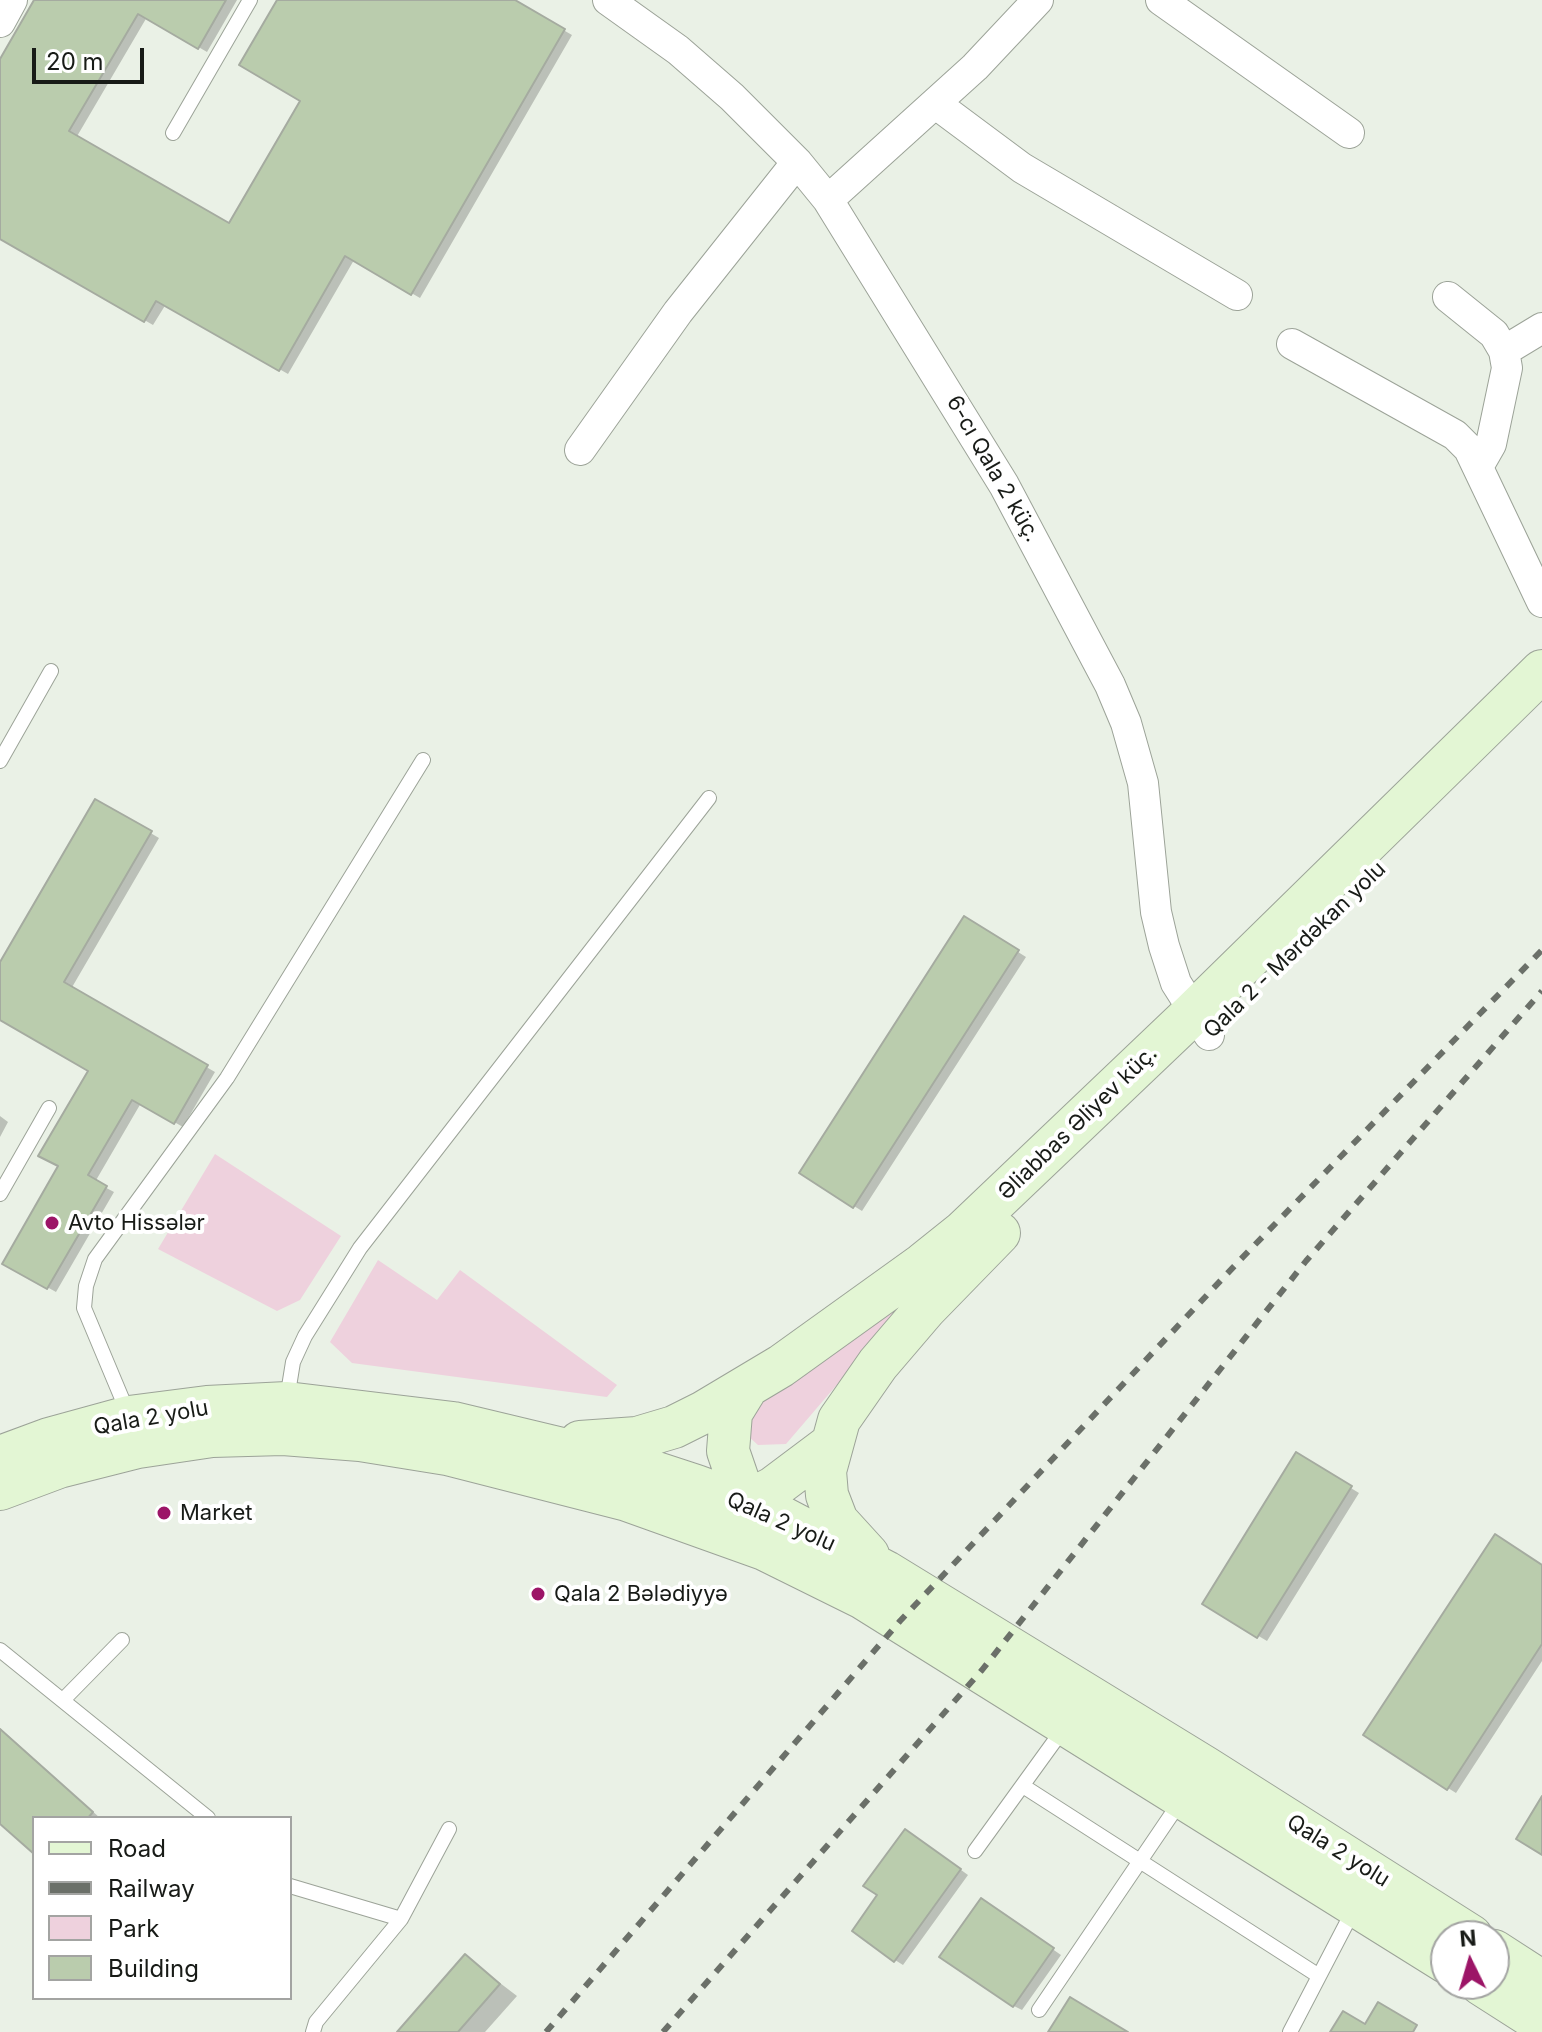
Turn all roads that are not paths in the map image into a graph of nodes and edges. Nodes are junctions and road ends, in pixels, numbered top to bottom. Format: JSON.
{"nodes":[{"id":1,"x":12,"y":0,"type":"edge"},
{"id":2,"x":250,"y":0,"type":"edge"},
{"id":3,"x":608,"y":0,"type":"edge"},
{"id":4,"x":1038,"y":0,"type":"edge"},
{"id":5,"x":1161,"y":0,"type":"edge"},
{"id":6,"x":0,"y":22,"type":"edge"},
{"id":7,"x":936,"y":104,"type":"junction"},
{"id":8,"x":173,"y":133,"type":"dead end"},
{"id":9,"x":1349,"y":133,"type":"dead end"},
{"id":10,"x":797,"y":162,"type":"junction"},
{"id":11,"x":828,"y":200,"type":"junction"},
{"id":12,"x":1237,"y":295,"type":"dead end"},
{"id":13,"x":1448,"y":297,"type":"dead end"},
{"id":14,"x":1542,"y":328,"type":"edge"},
{"id":15,"x":1292,"y":344,"type":"dead end"},
{"id":16,"x":1504,"y":351,"type":"junction"},
{"id":17,"x":580,"y":450,"type":"dead end"},
{"id":18,"x":1479,"y":465,"type":"junction"},
{"id":19,"x":1542,"y":602,"type":"edge"},
{"id":20,"x":51,"y":671,"type":"dead end"},
{"id":21,"x":1542,"y":671,"type":"edge"},
{"id":22,"x":1542,"y":708,"type":"edge"},
{"id":23,"x":423,"y":760,"type":"dead end"},
{"id":24,"x":0,"y":761,"type":"edge"},
{"id":25,"x":709,"y":798,"type":"dead end"},
{"id":26,"x":1201,"y":1024,"type":"junction"},
{"id":27,"x":49,"y":1108,"type":"dead end"},
{"id":28,"x":0,"y":1194,"type":"edge"},
{"id":29,"x":747,"y":1387,"type":"junction"},
{"id":30,"x":287,"y":1403,"type":"junction"},
{"id":31,"x":129,"y":1417,"type":"junction"},
{"id":32,"x":536,"y":1443,"type":"junction"},
{"id":33,"x":829,"y":1446,"type":"junction"},
{"id":34,"x":0,"y":1457,"type":"edge"},
{"id":35,"x":0,"y":1489,"type":"edge"},
{"id":36,"x":744,"y":1502,"type":"junction"},
{"id":37,"x":702,"y":1525,"type":"junction"},
{"id":38,"x":764,"y":1549,"type":"junction"},
{"id":39,"x":886,"y":1572,"type":"junction"},
{"id":40,"x":122,"y":1640,"type":"dead end"},
{"id":41,"x":0,"y":1650,"type":"edge"},
{"id":42,"x":64,"y":1699,"type":"junction"},
{"id":43,"x":1068,"y":1723,"type":"junction"},
{"id":44,"x":1023,"y":1786,"type":"junction"},
{"id":45,"x":1184,"y":1796,"type":"junction"},
{"id":46,"x":206,"y":1816,"type":"edge"},
{"id":47,"x":449,"y":1829,"type":"dead end"},
{"id":48,"x":975,"y":1851,"type":"dead end"},
{"id":49,"x":1141,"y":1860,"type":"junction"},
{"id":50,"x":292,"y":1887,"type":"edge"},
{"id":51,"x":1356,"y":1905,"type":"junction"},
{"id":52,"x":401,"y":1919,"type":"junction"},
{"id":53,"x":1445,"y":1920,"type":"edge"},
{"id":54,"x":1430,"y":1952,"type":"edge"},
{"id":55,"x":1510,"y":1961,"type":"edge"},
{"id":56,"x":1319,"y":1976,"type":"junction"},
{"id":57,"x":1542,"y":1982,"type":"edge"},
{"id":58,"x":1506,"y":2000,"type":"edge"},
{"id":59,"x":1039,"y":2010,"type":"dead end"},
{"id":60,"x":1542,"y":2023,"type":"edge"},
{"id":61,"x":313,"y":2032,"type":"edge"},
{"id":62,"x":1290,"y":2032,"type":"edge"}],
"edges":[{"from":1,"to":6,"type":"street"},
{"from":2,"to":8,"type":"lane"},
{"from":3,"to":10,"type":"street","name":"6-cı Qala 2 küç."},
{"from":4,"to":7,"type":"street"},
{"from":5,"to":9,"type":"street"},
{"from":7,"to":11,"type":"street"},
{"from":7,"to":12,"type":"street"},
{"from":10,"to":11,"type":"street","name":"6-cı Qala 2 küç."},
{"from":10,"to":17,"type":"street"},
{"from":11,"to":26,"type":"street","name":"6-cı Qala 2 küç."},
{"from":13,"to":16,"type":"street"},
{"from":14,"to":16,"type":"street"},
{"from":15,"to":18,"type":"street"},
{"from":16,"to":18,"type":"street"},
{"from":18,"to":19,"type":"street"},
{"from":20,"to":24,"type":"lane"},
{"from":21,"to":26,"type":"main road","name":"Əliabbas Əliyev küç."},
{"from":22,"to":26,"type":"main road","name":"Qala 2 - Mərdəkan yolu"},
{"from":23,"to":31,"type":"lane"},
{"from":25,"to":30,"type":"lane"},
{"from":26,"to":29,"type":"main road","name":"Əliabbas Əliyev küç."},
{"from":26,"to":33,"type":"main road","name":"Qala 2 - Mərdəkan yolu"},
{"from":27,"to":28,"type":"lane"},
{"from":29,"to":32,"type":"main road","name":"Əliabbas Əliyev küç."},
{"from":29,"to":36,"type":"main road"},
{"from":30,"to":31,"type":"main road","name":"Qala 2 yolu"},
{"from":30,"to":32,"type":"main road","name":"Qala 2 yolu"},
{"from":31,"to":34,"type":"main road","name":"Qala 2 yolu"},
{"from":32,"to":36,"type":"main road","name":"Qala 2 yolu"},
{"from":33,"to":36,"type":"main road"},
{"from":33,"to":39,"type":"main road"},
{"from":35,"to":37,"type":"main road","name":"Qala 2 yolu"},
{"from":36,"to":37,"type":"main road"},
{"from":36,"to":38,"type":"main road"},
{"from":36,"to":39,"type":"main road","name":"Qala 2 yolu"},
{"from":37,"to":38,"type":"main road","name":"Qala 2 yolu"},
{"from":38,"to":43,"type":"main road","name":"Qala 2 yolu"},
{"from":39,"to":53,"type":"main road","name":"Qala 2 yolu"},
{"from":40,"to":42,"type":"lane"},
{"from":41,"to":42,"type":"lane"},
{"from":42,"to":46,"type":"lane"},
{"from":43,"to":44,"type":"lane"},
{"from":43,"to":45,"type":"main road","name":"Qala 2 yolu"},
{"from":44,"to":48,"type":"lane"},
{"from":44,"to":49,"type":"lane"},
{"from":45,"to":49,"type":"lane"},
{"from":45,"to":51,"type":"main road","name":"Qala 2 yolu"},
{"from":47,"to":52,"type":"lane"},
{"from":49,"to":56,"type":"lane"},
{"from":49,"to":59,"type":"lane"},
{"from":50,"to":52,"type":"lane"},
{"from":51,"to":54,"type":"main road","name":"Qala 2 yolu"},
{"from":51,"to":56,"type":"lane"},
{"from":52,"to":61,"type":"lane"},
{"from":55,"to":57,"type":"main road"},
{"from":56,"to":62,"type":"lane"},
{"from":58,"to":60,"type":"main road"}]}
